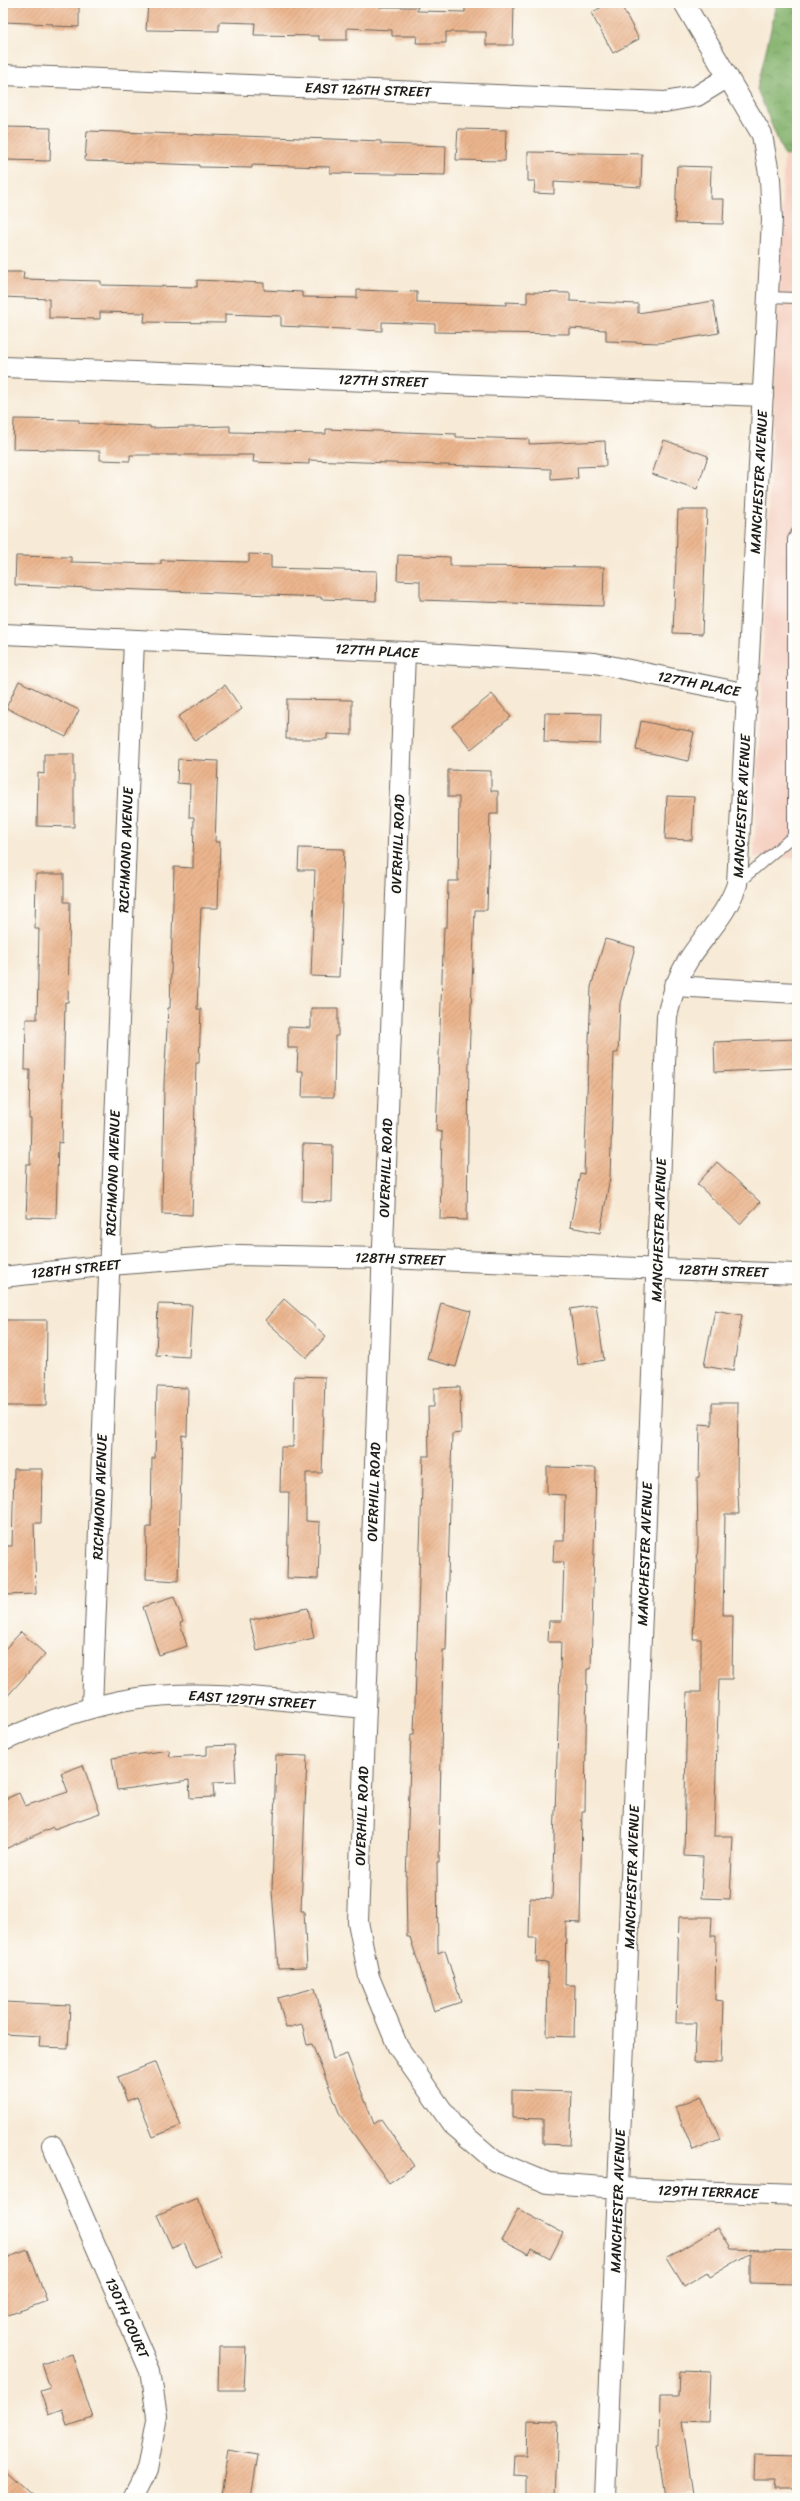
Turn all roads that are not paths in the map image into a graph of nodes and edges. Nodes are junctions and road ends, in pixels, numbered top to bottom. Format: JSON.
{"nodes":[{"id":1,"x":684,"y":3,"type":"edge"},
{"id":2,"x":3,"y":75,"type":"edge"},
{"id":3,"x":728,"y":77,"type":"junction"},
{"id":4,"x":768,"y":297,"type":"junction"},
{"id":5,"x":797,"y":298,"type":"edge"},
{"id":6,"x":3,"y":367,"type":"edge"},
{"id":7,"x":763,"y":396,"type":"junction"},
{"id":8,"x":797,"y":532,"type":"edge"},
{"id":9,"x":3,"y":634,"type":"edge"},
{"id":10,"x":134,"y":640,"type":"junction"},
{"id":11,"x":406,"y":652,"type":"junction"},
{"id":12,"x":748,"y":694,"type":"junction"},
{"id":13,"x":795,"y":701,"type":"edge"},
{"id":14,"x":795,"y":828,"type":"edge"},
{"id":15,"x":737,"y":884,"type":"junction"},
{"id":16,"x":674,"y":986,"type":"junction"},
{"id":17,"x":797,"y":993,"type":"edge"},
{"id":18,"x":383,"y":1258,"type":"junction"},
{"id":19,"x":110,"y":1265,"type":"junction"},
{"id":20,"x":657,"y":1269,"type":"junction"},
{"id":21,"x":797,"y":1274,"type":"edge"},
{"id":22,"x":3,"y":1277,"type":"edge"},
{"id":23,"x":92,"y":1707,"type":"junction"},
{"id":24,"x":365,"y":1708,"type":"junction"},
{"id":25,"x":3,"y":1742,"type":"edge"},
{"id":26,"x":52,"y":2145,"type":"dead end"},
{"id":27,"x":619,"y":2188,"type":"junction"},
{"id":28,"x":797,"y":2195,"type":"edge"},
{"id":29,"x":133,"y":2498,"type":"edge"},
{"id":30,"x":605,"y":2498,"type":"edge"}],
"edges":[{"from":1,"to":3,"type":"street","name":"MANCHESTER AVENUE"},
{"from":2,"to":3,"type":"street","name":"EAST 126TH STREET"},
{"from":3,"to":4,"type":"street","name":"MANCHESTER AVENUE"},
{"from":4,"to":5,"type":"lane"},
{"from":4,"to":7,"type":"street","name":"MANCHESTER AVENUE"},
{"from":6,"to":7,"type":"street","name":"127TH STREET"},
{"from":7,"to":12,"type":"street","name":"MANCHESTER AVENUE"},
{"from":8,"to":13,"type":"lane"},
{"from":9,"to":10,"type":"street","name":"127TH PLACE"},
{"from":10,"to":11,"type":"street","name":"127TH PLACE"},
{"from":10,"to":19,"type":"street","name":"RICHMOND AVENUE"},
{"from":11,"to":12,"type":"street","name":"127TH PLACE"},
{"from":11,"to":18,"type":"street","name":"OVERHILL ROAD"},
{"from":12,"to":15,"type":"street","name":"MANCHESTER AVENUE"},
{"from":13,"to":14,"type":"lane"},
{"from":14,"to":15,"type":"lane"},
{"from":15,"to":16,"type":"street","name":"MANCHESTER AVENUE"},
{"from":16,"to":17,"type":"street"},
{"from":16,"to":20,"type":"street","name":"MANCHESTER AVENUE"},
{"from":18,"to":19,"type":"street","name":"128TH STREET"},
{"from":18,"to":20,"type":"street","name":"128TH STREET"},
{"from":18,"to":24,"type":"street","name":"OVERHILL ROAD"},
{"from":19,"to":22,"type":"street","name":"128TH STREET"},
{"from":19,"to":23,"type":"street","name":"RICHMOND AVENUE"},
{"from":20,"to":21,"type":"street","name":"128TH STREET"},
{"from":20,"to":27,"type":"street","name":"MANCHESTER AVENUE"},
{"from":23,"to":24,"type":"street","name":"EAST 129TH STREET"},
{"from":23,"to":25,"type":"street","name":"EAST 129TH STREET"},
{"from":24,"to":27,"type":"street","name":"OVERHILL ROAD"},
{"from":26,"to":29,"type":"street","name":"130TH COURT"},
{"from":27,"to":28,"type":"street","name":"129TH TERRACE"},
{"from":27,"to":30,"type":"street","name":"MANCHESTER AVENUE"}]}
